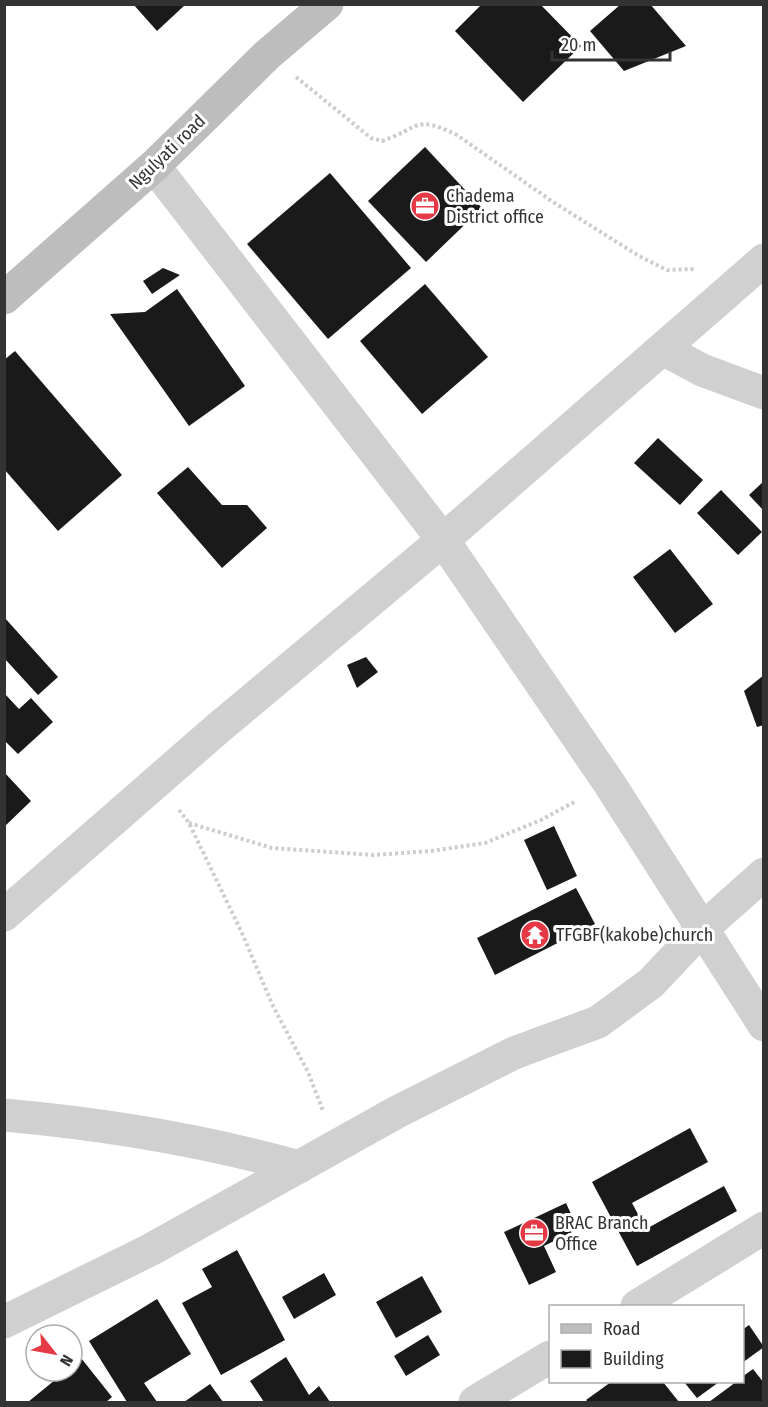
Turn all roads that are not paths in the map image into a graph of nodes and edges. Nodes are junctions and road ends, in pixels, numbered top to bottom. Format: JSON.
{"nodes":[{"id":1,"x":327,"y":4,"type":"edge"},
{"id":2,"x":154,"y":166,"type":"junction"},
{"id":3,"x":756,"y":267,"type":"edge"},
{"id":4,"x":4,"y":298,"type":"edge"},
{"id":5,"x":663,"y":350,"type":"junction"},
{"id":6,"x":764,"y":393,"type":"edge"},
{"id":7,"x":443,"y":540,"type":"junction"},
{"id":8,"x":764,"y":874,"type":"edge"},
{"id":9,"x":4,"y":915,"type":"edge"},
{"id":10,"x":700,"y":930,"type":"junction"},
{"id":11,"x":764,"y":1025,"type":"edge"},
{"id":12,"x":4,"y":1115,"type":"edge"},
{"id":13,"x":299,"y":1167,"type":"junction"},
{"id":14,"x":764,"y":1228,"type":"edge"},
{"id":15,"x":639,"y":1305,"type":"edge"},
{"id":16,"x":4,"y":1322,"type":"edge"},
{"id":17,"x":549,"y":1359,"type":"edge"},
{"id":18,"x":475,"y":1402,"type":"edge"}],
"edges":[{"from":1,"to":2,"type":"main road","name":"Ngulyati road"},
{"from":2,"to":4,"type":"main road","name":"Ngulyati road"},
{"from":2,"to":7,"type":"street"},
{"from":3,"to":5,"type":"street"},
{"from":5,"to":6,"type":"street"},
{"from":5,"to":7,"type":"street"},
{"from":7,"to":9,"type":"street"},
{"from":7,"to":10,"type":"street"},
{"from":8,"to":10,"type":"street"},
{"from":10,"to":11,"type":"street"},
{"from":10,"to":13,"type":"street"},
{"from":12,"to":13,"type":"street"},
{"from":13,"to":16,"type":"street"},
{"from":14,"to":15,"type":"street"},
{"from":17,"to":18,"type":"street"}]}
